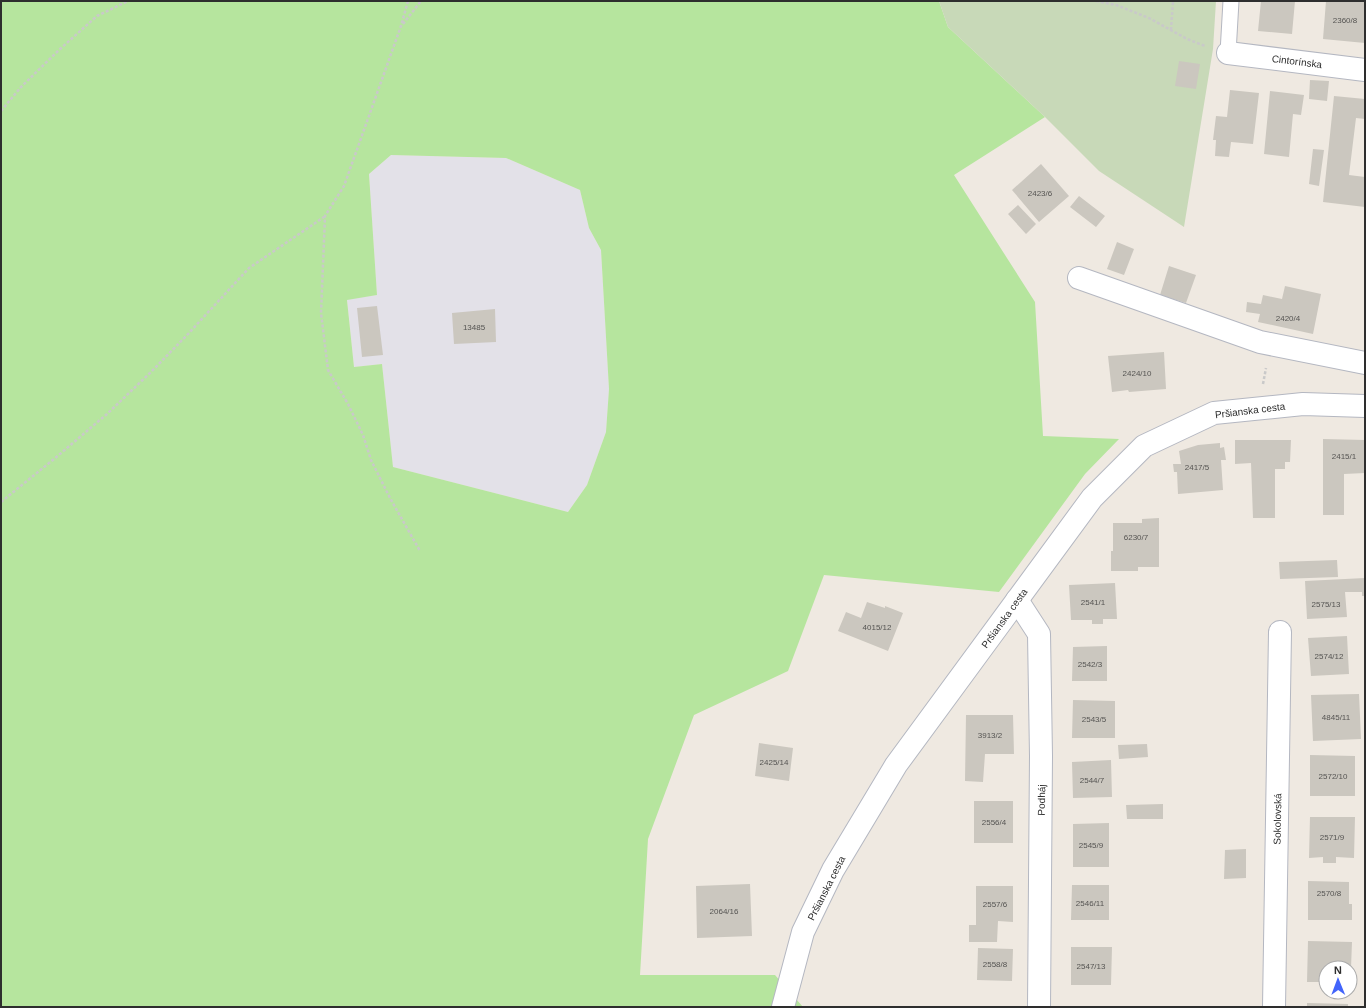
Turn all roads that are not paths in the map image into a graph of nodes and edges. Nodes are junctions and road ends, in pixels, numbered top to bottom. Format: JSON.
{"nodes":[{"id":1,"x":1231,"y":1,"type":"edge"},
{"id":2,"x":1228,"y":53,"type":"joint"},
{"id":3,"x":1365,"y":70,"type":"edge"},
{"id":4,"x":1079,"y":278,"type":"dead end"},
{"id":5,"x":1365,"y":362,"type":"edge"},
{"id":6,"x":1365,"y":406,"type":"edge"},
{"id":7,"x":1017,"y":600,"type":"junction"},
{"id":8,"x":1280,"y":632,"type":"dead end"},
{"id":9,"x":783,"y":1007,"type":"edge"},
{"id":10,"x":1039,"y":1007,"type":"edge"},
{"id":11,"x":1274,"y":1007,"type":"edge"}],
"edges":[{"from":1,"to":2,"type":"lane"},
{"from":2,"to":3,"type":"street","name":"Cintorínska"},
{"from":4,"to":5,"type":"street"},
{"from":6,"to":7,"type":"street","name":"Pršianska cesta"},
{"from":7,"to":9,"type":"street","name":"Pršianska cesta"},
{"from":7,"to":10,"type":"street","name":"Podháj"},
{"from":8,"to":11,"type":"street","name":"Sokolovská"}]}
